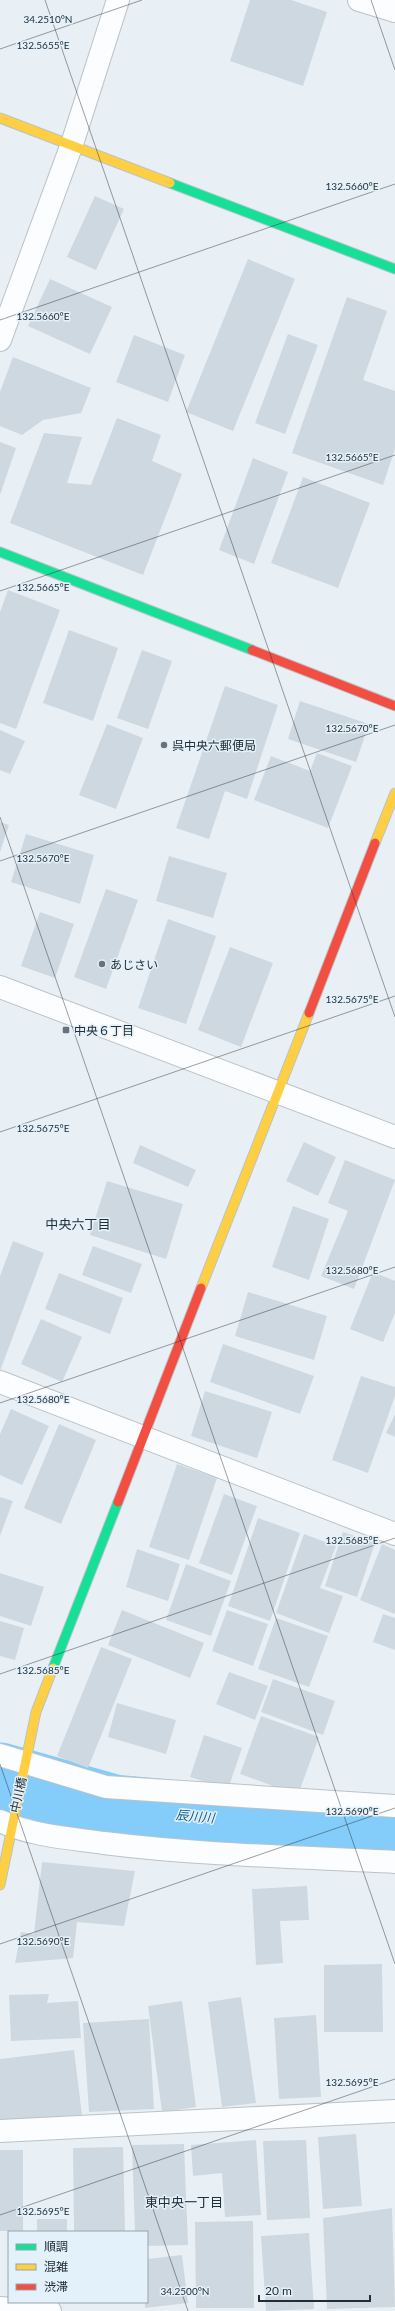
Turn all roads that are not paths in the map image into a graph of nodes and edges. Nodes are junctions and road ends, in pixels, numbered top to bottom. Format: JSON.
{"nodes":[{"id":1,"x":118,"y":0,"type":"edge"},
{"id":2,"x":359,"y":0,"type":"edge"},
{"id":3,"x":395,"y":11,"type":"edge"},
{"id":4,"x":0,"y":118,"type":"edge"},
{"id":5,"x":72,"y":144,"type":"junction"},
{"id":6,"x":395,"y":269,"type":"edge"},
{"id":7,"x":0,"y":340,"type":"edge"},
{"id":8,"x":0,"y":552,"type":"edge"},
{"id":9,"x":395,"y":706,"type":"edge"},
{"id":10,"x":395,"y":793,"type":"edge"},
{"id":11,"x":0,"y":987,"type":"edge"},
{"id":12,"x":278,"y":1092,"type":"junction"},
{"id":13,"x":395,"y":1137,"type":"edge"},
{"id":14,"x":0,"y":1382,"type":"edge"},
{"id":15,"x":143,"y":1439,"type":"junction"},
{"id":16,"x":395,"y":1534,"type":"edge"},
{"id":17,"x":0,"y":1755,"type":"edge"},
{"id":18,"x":25,"y":1764,"type":"junction"},
{"id":19,"x":395,"y":1806,"type":"edge"},
{"id":20,"x":6,"y":1824,"type":"edge"},
{"id":21,"x":395,"y":1862,"type":"edge"},
{"id":22,"x":0,"y":1885,"type":"edge"},
{"id":23,"x":395,"y":2111,"type":"edge"},
{"id":24,"x":0,"y":2131,"type":"edge"},
{"id":25,"x":0,"y":2308,"type":"edge"},
{"id":26,"x":50,"y":2311,"type":"edge"}],
"edges":[{"from":1,"to":5,"type":"street"},
{"from":2,"to":3,"type":"street"},
{"from":4,"to":5,"type":"street"},
{"from":5,"to":6,"type":"street"},
{"from":5,"to":7,"type":"street"},
{"from":8,"to":9,"type":"street"},
{"from":10,"to":12,"type":"street","name":"中川橋"},
{"from":11,"to":12,"type":"street"},
{"from":12,"to":13,"type":"street"},
{"from":12,"to":15,"type":"street","name":"中川橋"},
{"from":14,"to":15,"type":"street"},
{"from":15,"to":16,"type":"street"},
{"from":15,"to":18,"type":"street","name":"中川橋"},
{"from":17,"to":18,"type":"street"},
{"from":18,"to":19,"type":"street"},
{"from":18,"to":20,"type":"street","name":"中川橋"},
{"from":20,"to":21,"type":"street"},
{"from":20,"to":22,"type":"street","name":"中川橋"},
{"from":23,"to":24,"type":"street"},
{"from":25,"to":26,"type":"street"}]}
